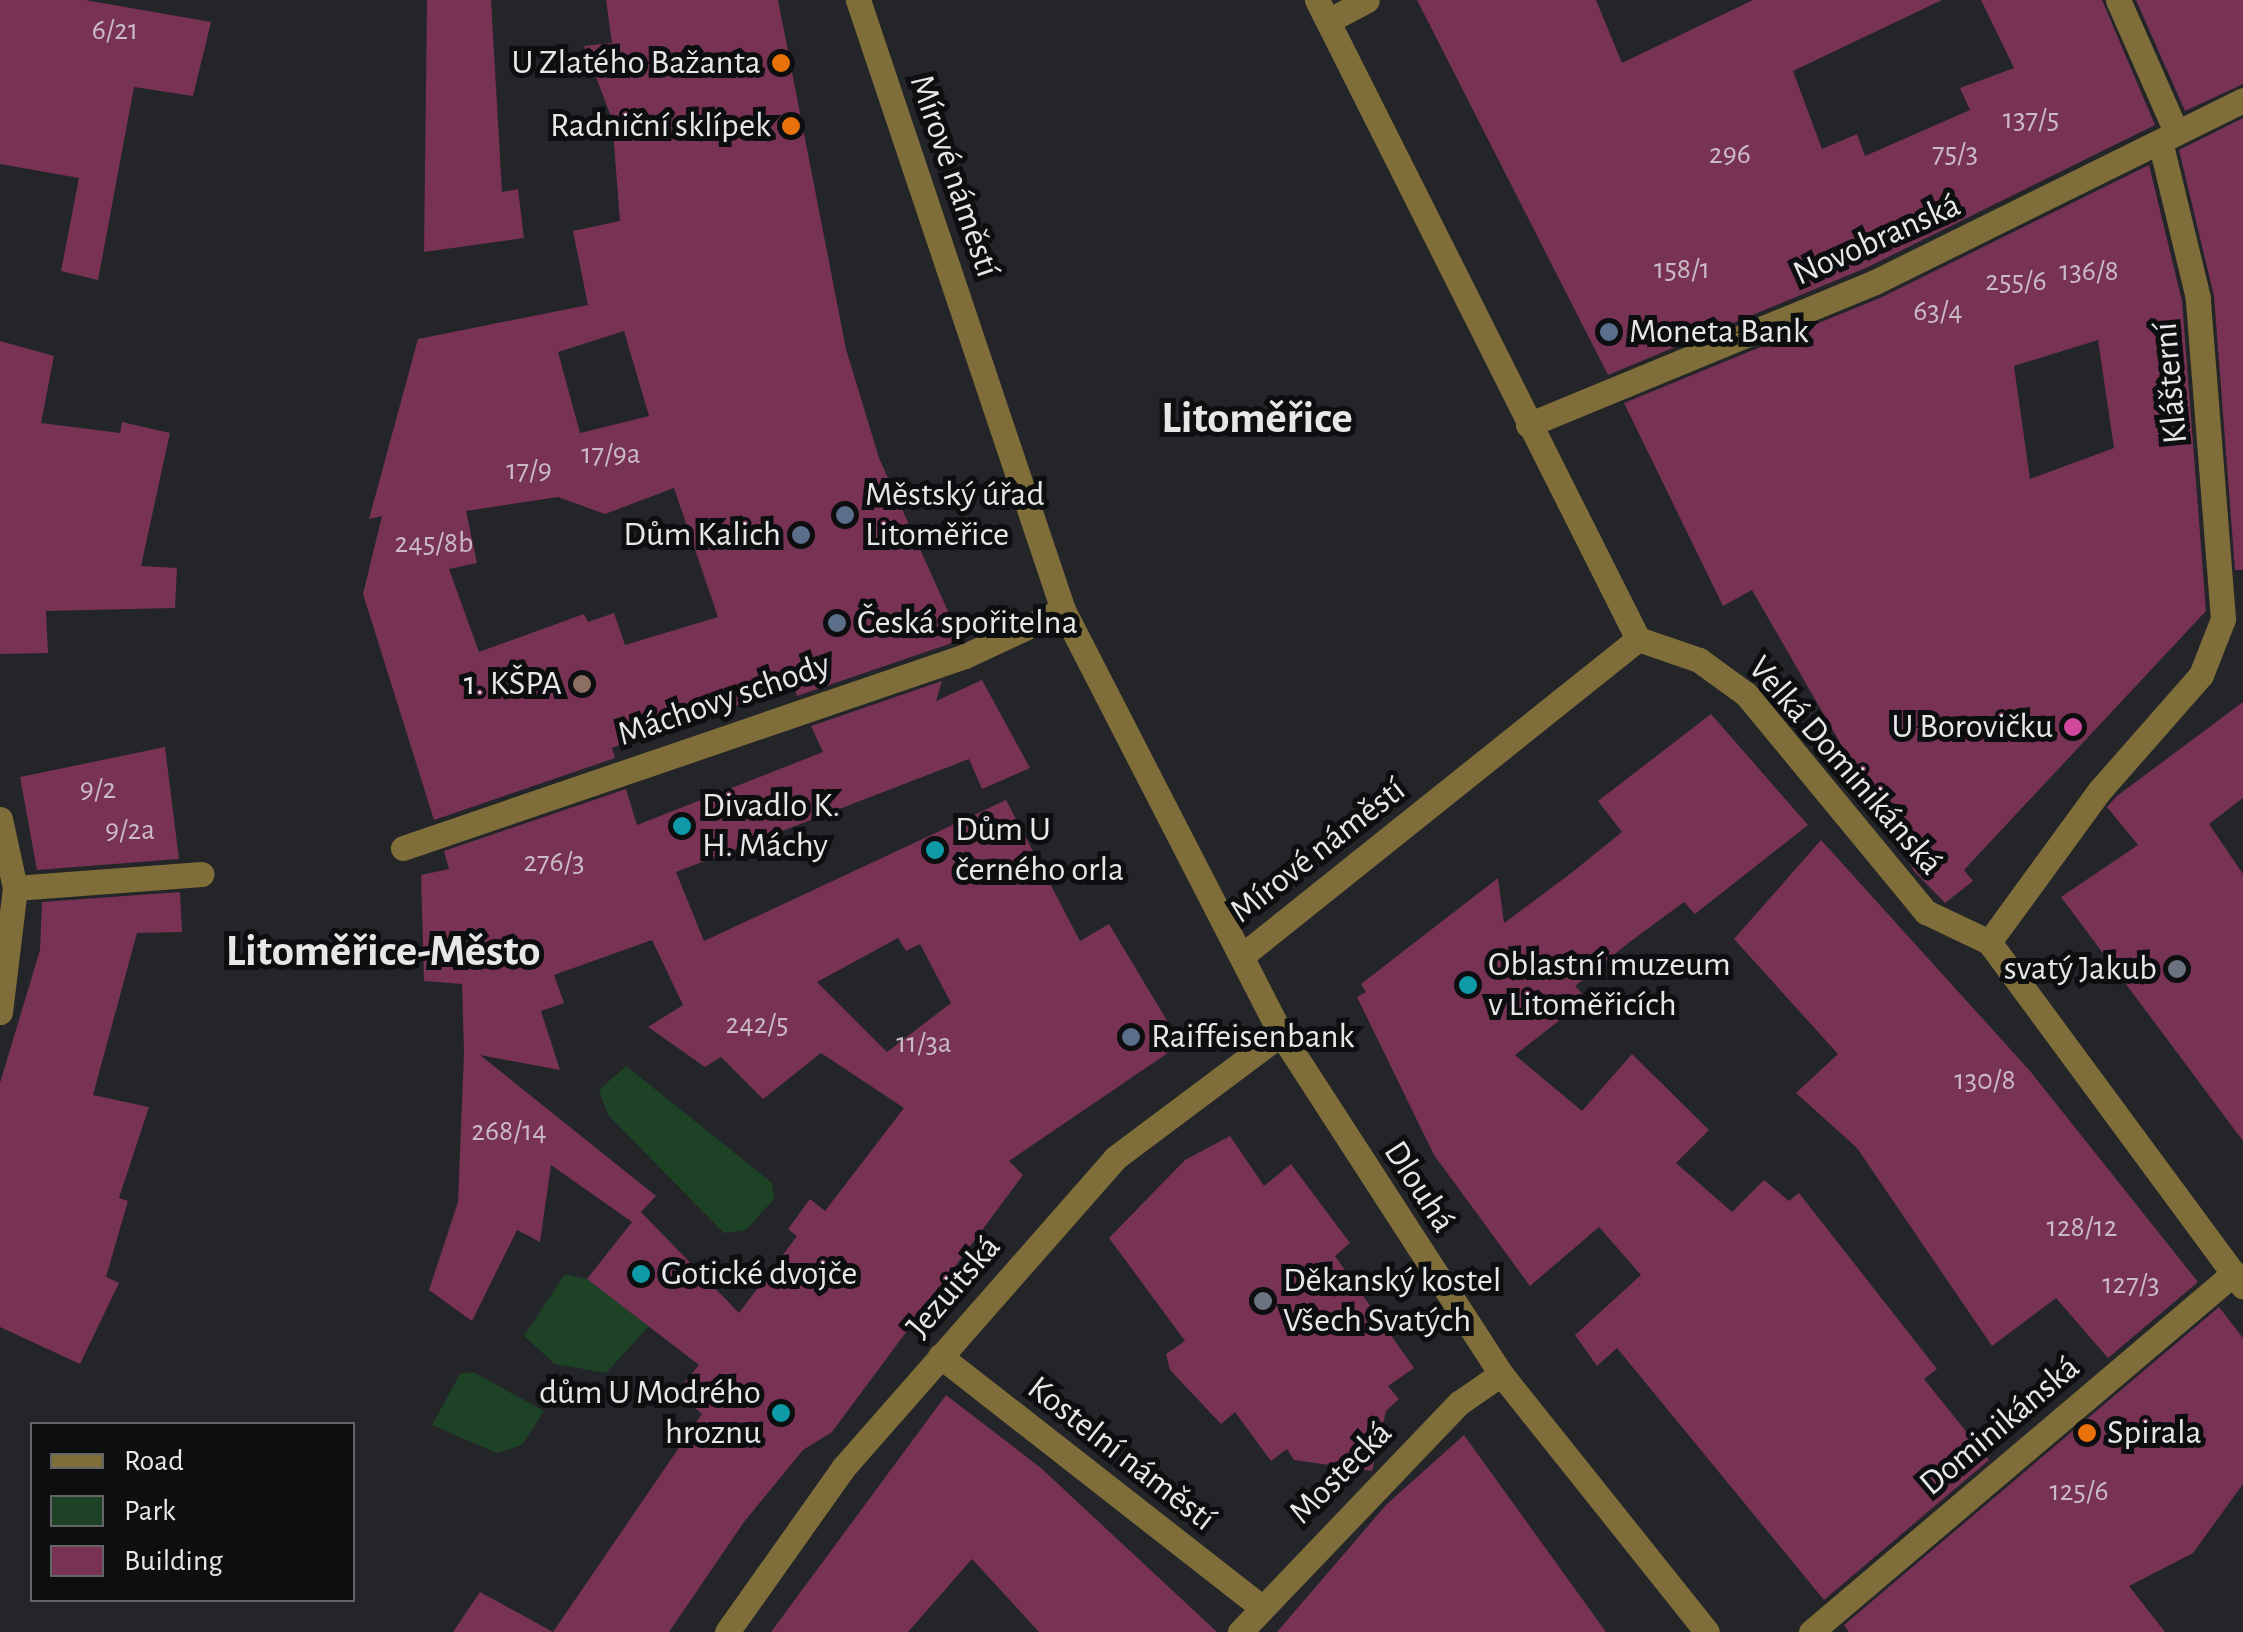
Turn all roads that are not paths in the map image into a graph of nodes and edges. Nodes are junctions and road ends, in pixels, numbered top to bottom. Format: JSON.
{"nodes":[{"id":1,"x":858,"y":0,"type":"edge"},
{"id":2,"x":1367,"y":0,"type":"edge"},
{"id":3,"x":2118,"y":0,"type":"edge"},
{"id":4,"x":1323,"y":11,"type":"edge"},
{"id":5,"x":2243,"y":100,"type":"edge"},
{"id":6,"x":2168,"y":136,"type":"junction"},
{"id":7,"x":1528,"y":426,"type":"junction"},
{"id":8,"x":1063,"y":610,"type":"junction"},
{"id":9,"x":1638,"y":639,"type":"junction"},
{"id":10,"x":0,"y":820,"type":"edge"},
{"id":11,"x":403,"y":848,"type":"dead end"},
{"id":12,"x":201,"y":874,"type":"dead end"},
{"id":13,"x":15,"y":888,"type":"junction"},
{"id":14,"x":1989,"y":942,"type":"junction"},
{"id":15,"x":1242,"y":955,"type":"junction"},
{"id":16,"x":0,"y":1012,"type":"edge"},
{"id":17,"x":1281,"y":1034,"type":"junction"},
{"id":18,"x":2238,"y":1280,"type":"edge"},
{"id":19,"x":940,"y":1356,"type":"junction"},
{"id":20,"x":1501,"y":1374,"type":"junction"},
{"id":21,"x":1259,"y":1605,"type":"junction"},
{"id":22,"x":727,"y":1632,"type":"edge"},
{"id":23,"x":1240,"y":1632,"type":"edge"},
{"id":24,"x":1708,"y":1632,"type":"edge"},
{"id":25,"x":1810,"y":1632,"type":"edge"}],
"edges":[{"from":1,"to":8,"type":"street","name":"Mírové náměstí"},
{"from":2,"to":4,"type":"street"},
{"from":3,"to":6,"type":"street","name":"Klášterní"},
{"from":4,"to":7,"type":"street"},
{"from":5,"to":6,"type":"street","name":"Novobranská"},
{"from":6,"to":7,"type":"street","name":"Novobranská"},
{"from":6,"to":14,"type":"street","name":"Klášterní"},
{"from":7,"to":9,"type":"street"},
{"from":8,"to":11,"type":"street","name":"Máchovy schody"},
{"from":8,"to":15,"type":"street","name":"Mírové náměstí"},
{"from":9,"to":14,"type":"street","name":"Velká Dominikánská"},
{"from":9,"to":15,"type":"street","name":"Mírové náměstí"},
{"from":10,"to":13,"type":"street"},
{"from":12,"to":13,"type":"street"},
{"from":13,"to":16,"type":"street"},
{"from":14,"to":18,"type":"street","name":"Velká Dominikánská"},
{"from":15,"to":17,"type":"street","name":"Dlouhá"},
{"from":17,"to":19,"type":"street","name":"Jezuitská"},
{"from":17,"to":20,"type":"street","name":"Dlouhá"},
{"from":18,"to":25,"type":"street","name":"Dominikánská"},
{"from":19,"to":21,"type":"street","name":"Kostelní náměstí"},
{"from":19,"to":22,"type":"street","name":"Jezuitská"},
{"from":20,"to":21,"type":"street","name":"Mostecká"},
{"from":20,"to":24,"type":"street","name":"Dlouhá"},
{"from":21,"to":23,"type":"street","name":"Mostecká"}]}
